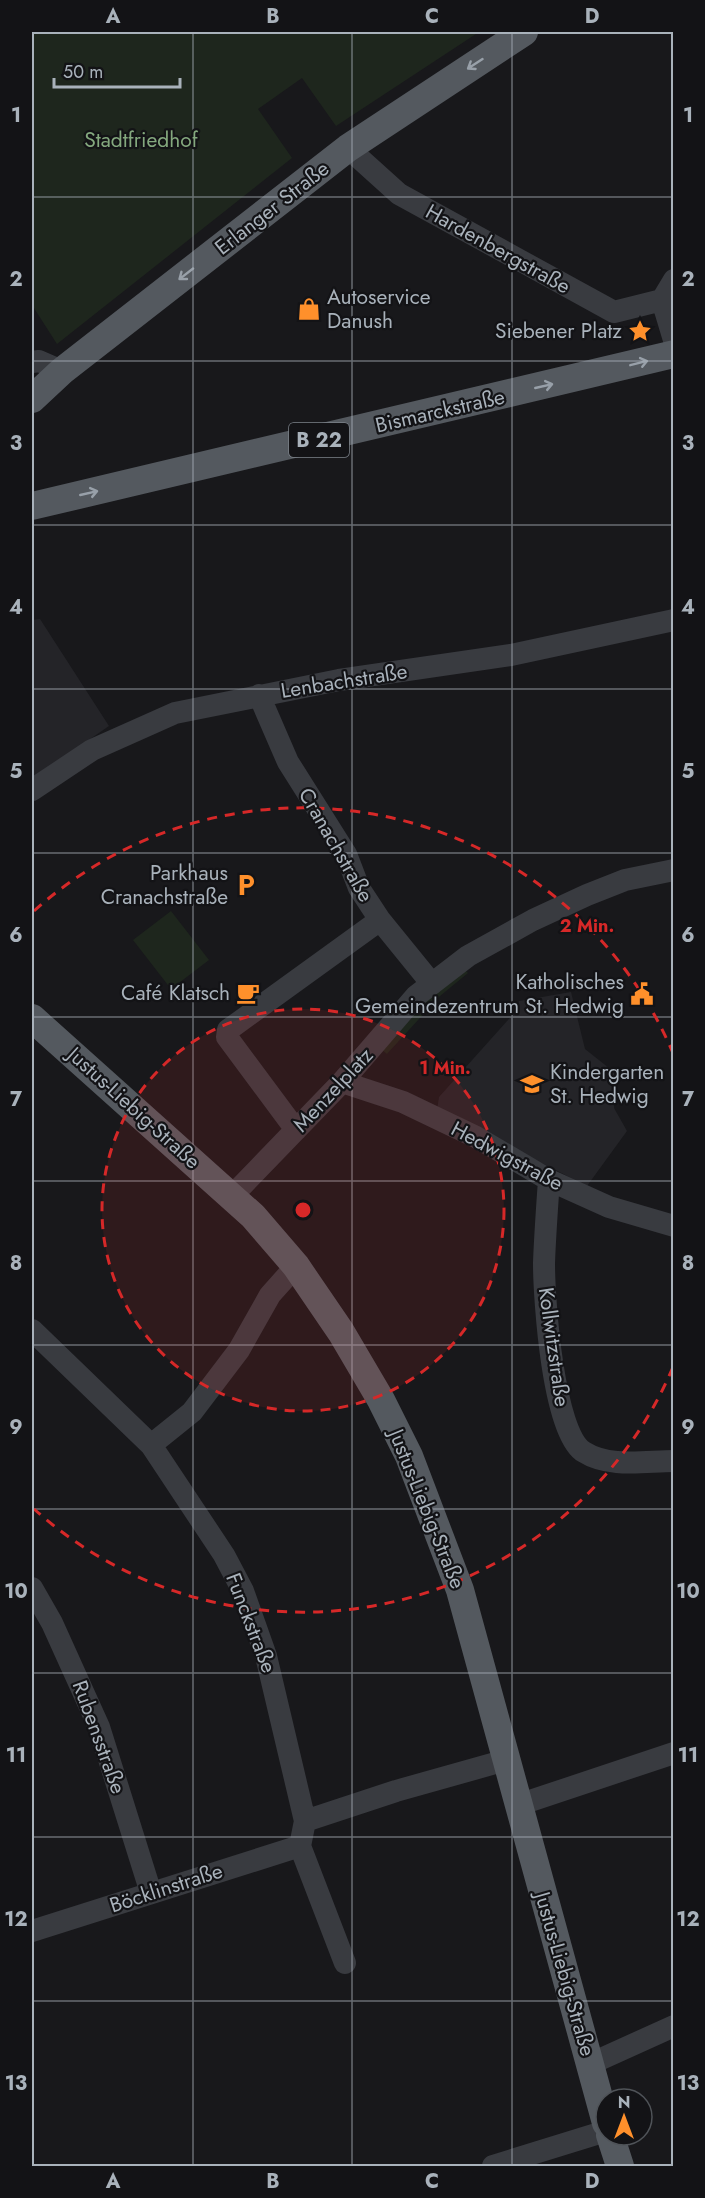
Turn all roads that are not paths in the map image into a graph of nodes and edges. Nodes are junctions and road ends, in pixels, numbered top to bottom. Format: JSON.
{"nodes":[{"id":1,"x":524,"y":32,"type":"edge"},
{"id":2,"x":348,"y":148,"type":"junction"},
{"id":3,"x":674,"y":280,"type":"edge"},
{"id":4,"x":662,"y":300,"type":"junction"},
{"id":5,"x":674,"y":340,"type":"edge"},
{"id":6,"x":674,"y":354,"type":"edge"},
{"id":7,"x":32,"y":362,"type":"edge"},
{"id":8,"x":62,"y":371,"type":"junction"},
{"id":9,"x":32,"y":399,"type":"edge"},
{"id":10,"x":32,"y":506,"type":"edge"},
{"id":11,"x":674,"y":620,"type":"edge"},
{"id":12,"x":259,"y":695,"type":"junction"},
{"id":13,"x":32,"y":790,"type":"edge"},
{"id":14,"x":674,"y":870,"type":"edge"},
{"id":15,"x":380,"y":920,"type":"junction"},
{"id":16,"x":432,"y":984,"type":"junction"},
{"id":17,"x":32,"y":1018,"type":"edge"},
{"id":18,"x":342,"y":1082,"type":"junction"},
{"id":19,"x":296,"y":1130,"type":"junction"},
{"id":20,"x":549,"y":1180,"type":"junction"},
{"id":21,"x":232,"y":1196,"type":"junction"},
{"id":22,"x":674,"y":1226,"type":"edge"},
{"id":23,"x":296,"y":1266,"type":"junction"},
{"id":24,"x":32,"y":1330,"type":"edge"},
{"id":25,"x":151,"y":1445,"type":"junction"},
{"id":26,"x":674,"y":1461,"type":"edge"},
{"id":27,"x":32,"y":1588,"type":"edge"},
{"id":28,"x":674,"y":1753,"type":"edge"},
{"id":29,"x":506,"y":1760,"type":"junction"},
{"id":30,"x":518,"y":1805,"type":"junction"},
{"id":31,"x":305,"y":1821,"type":"junction"},
{"id":32,"x":300,"y":1846,"type":"junction"},
{"id":33,"x":151,"y":1893,"type":"junction"},
{"id":34,"x":32,"y":1931,"type":"edge"},
{"id":35,"x":345,"y":1963,"type":"dead end"},
{"id":36,"x":674,"y":2026,"type":"edge"},
{"id":37,"x":590,"y":2064,"type":"junction"},
{"id":38,"x":596,"y":2087,"type":"edge"},
{"id":39,"x":594,"y":2135,"type":"edge"},
{"id":40,"x":614,"y":2147,"type":"edge"},
{"id":41,"x":494,"y":2166,"type":"edge"},
{"id":42,"x":620,"y":2166,"type":"edge"}],
"edges":[{"from":1,"to":2,"type":"main road","name":"Erlanger Straße","one_way":true},
{"from":2,"to":4,"type":"street","name":"Hardenbergstraße"},
{"from":2,"to":8,"type":"main road","name":"Erlanger Straße","one_way":true},
{"from":3,"to":4,"type":"street"},
{"from":4,"to":5,"type":"street"},
{"from":10,"to":6,"type":"main road","name":"Bismarckstraße","number":"B 22","one_way":true},
{"from":7,"to":8,"type":"street"},
{"from":8,"to":9,"type":"main road","name":"Erlanger Straße"},
{"from":11,"to":12,"type":"street","name":"Lenbachstraße"},
{"from":12,"to":13,"type":"street","name":"Lenbachstraße"},
{"from":12,"to":15,"type":"street","name":"Cranachstraße"},
{"from":14,"to":16,"type":"street","name":"Menzelplatz"},
{"from":15,"to":16,"type":"street","name":"Cranachstraße"},
{"from":15,"to":19,"type":"street"},
{"from":16,"to":18,"type":"street","name":"Menzelplatz"},
{"from":17,"to":21,"type":"main road","name":"Justus-Liebig-Straße"},
{"from":18,"to":19,"type":"street","name":"Menzelplatz"},
{"from":18,"to":20,"type":"street","name":"Hedwigstraße"},
{"from":19,"to":21,"type":"street","name":"Menzelplatz"},
{"from":20,"to":22,"type":"street","name":"Hedwigstraße"},
{"from":20,"to":26,"type":"street","name":"Kollwitzstraße"},
{"from":21,"to":23,"type":"main road","name":"Justus-Liebig-Straße"},
{"from":23,"to":25,"type":"street"},
{"from":23,"to":29,"type":"main road","name":"Justus-Liebig-Straße"},
{"from":24,"to":25,"type":"street","name":"Funckstraße"},
{"from":25,"to":31,"type":"street","name":"Funckstraße"},
{"from":27,"to":33,"type":"street","name":"Rubensstraße"},
{"from":28,"to":30,"type":"street"},
{"from":29,"to":30,"type":"main road","name":"Justus-Liebig-Straße"},
{"from":29,"to":31,"type":"street"},
{"from":30,"to":37,"type":"main road","name":"Justus-Liebig-Straße"},
{"from":31,"to":32,"type":"street"},
{"from":32,"to":33,"type":"street","name":"Böcklinstraße"},
{"from":32,"to":35,"type":"street"},
{"from":33,"to":34,"type":"street","name":"Böcklinstraße"},
{"from":36,"to":37,"type":"street"},
{"from":37,"to":38,"type":"main road","name":"Justus-Liebig-Straße"},
{"from":39,"to":41,"type":"street"},
{"from":40,"to":42,"type":"main road"}]}
